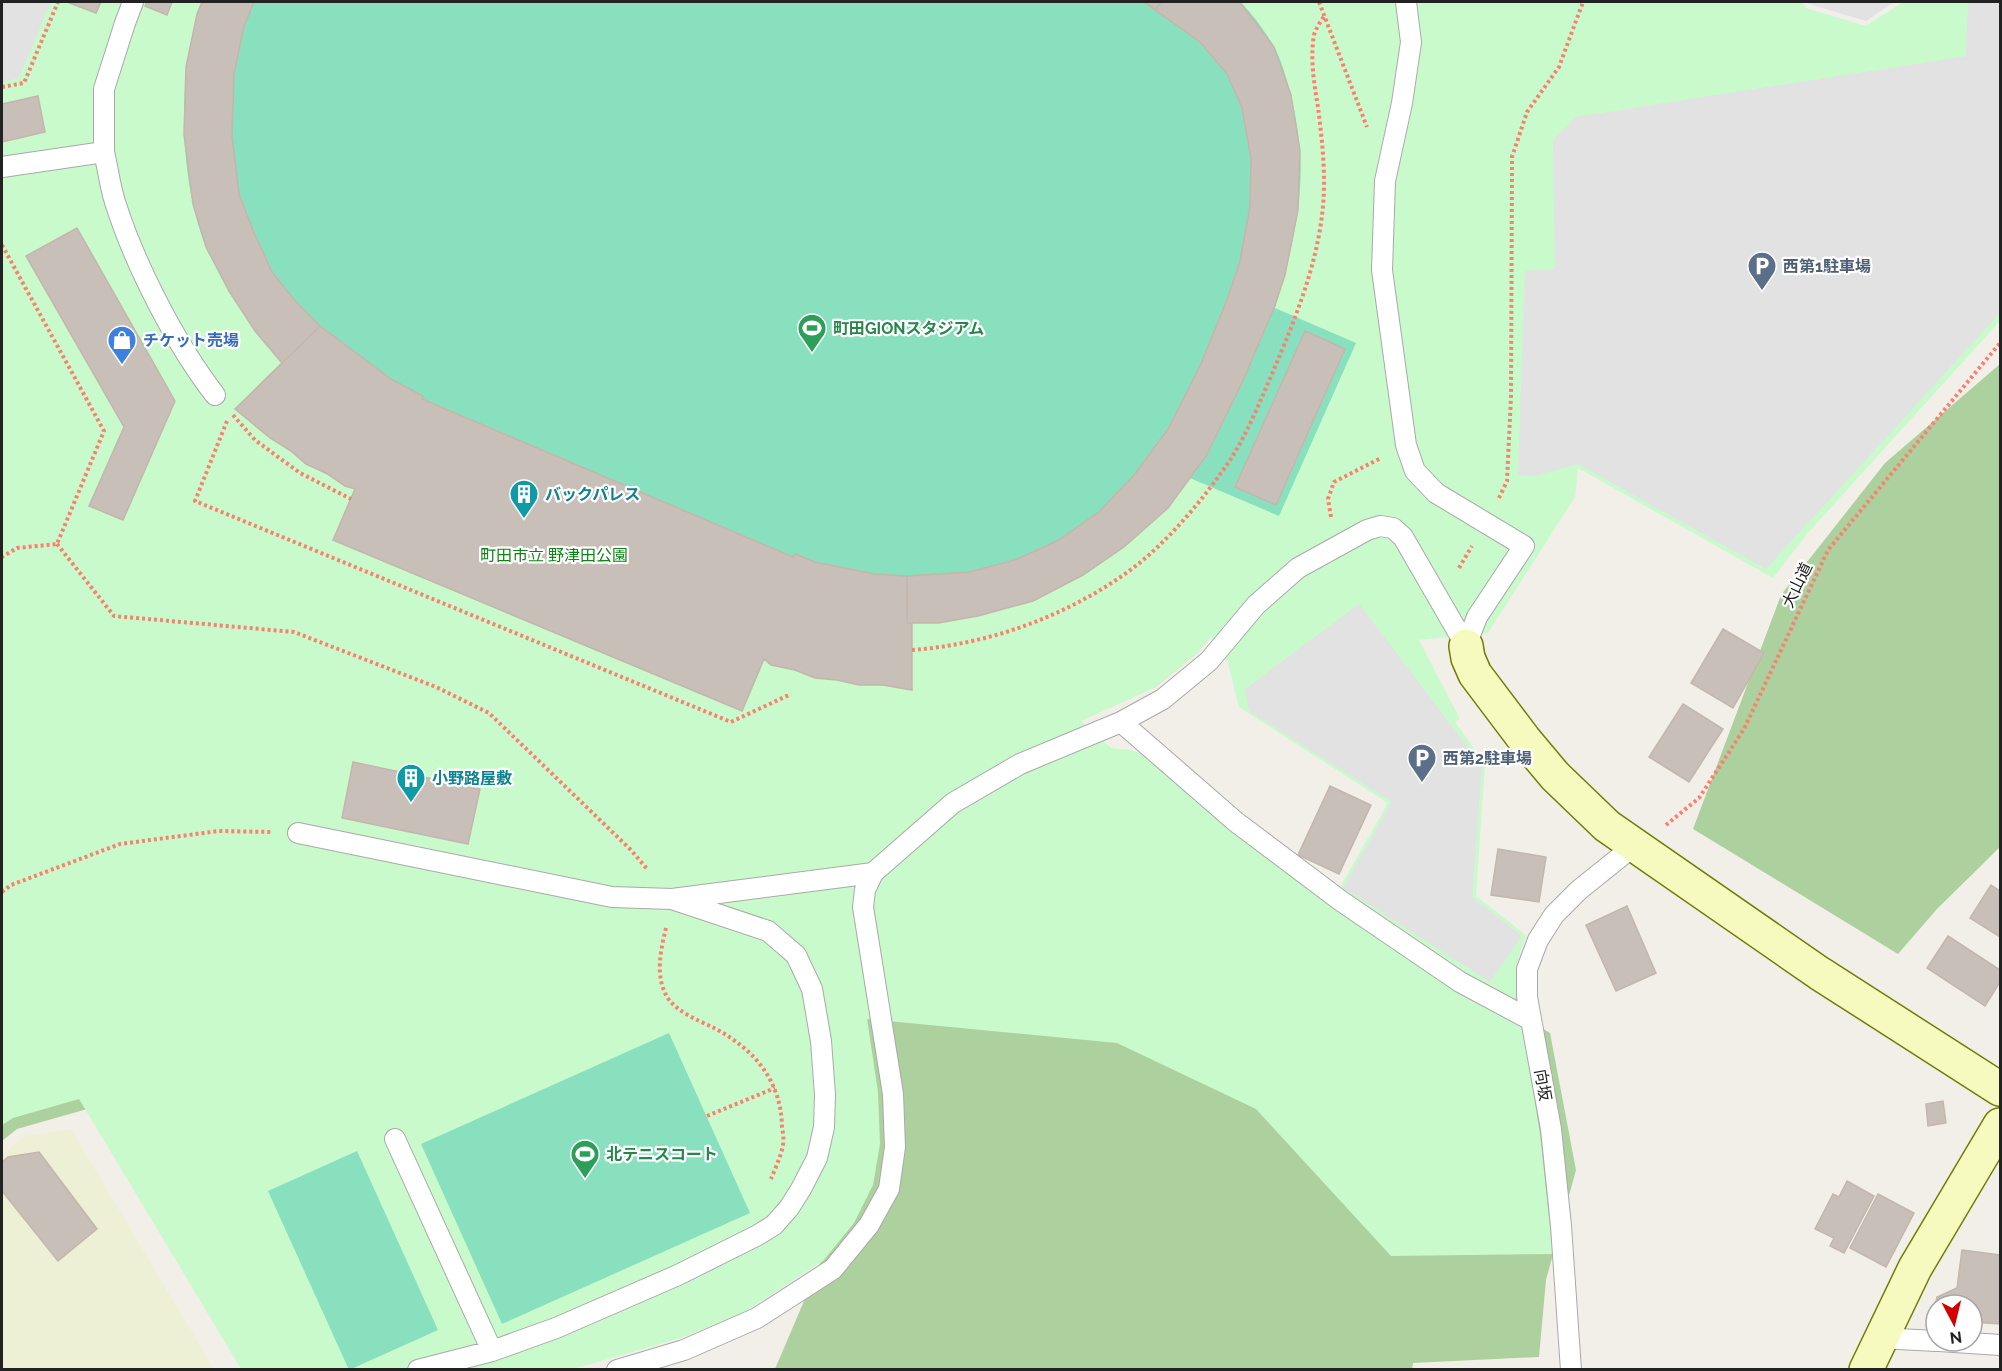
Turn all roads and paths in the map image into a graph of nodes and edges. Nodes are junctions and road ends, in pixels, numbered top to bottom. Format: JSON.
{"nodes":[{"id":1,"x":58,"y":2,"type":"edge"},
{"id":2,"x":134,"y":2,"type":"edge"},
{"id":3,"x":1319,"y":2,"type":"edge"},
{"id":4,"x":1406,"y":2,"type":"edge"},
{"id":5,"x":1583,"y":2,"type":"edge"},
{"id":6,"x":1325,"y":15,"type":"junction"},
{"id":7,"x":2,"y":87,"type":"edge"},
{"id":8,"x":1367,"y":128,"type":"dead end"},
{"id":9,"x":104,"y":152,"type":"junction"},
{"id":10,"x":2,"y":167,"type":"edge"},
{"id":11,"x":2,"y":245,"type":"edge"},
{"id":12,"x":2001,"y":343,"type":"edge"},
{"id":13,"x":215,"y":395,"type":"dead end"},
{"id":14,"x":1406,"y":445,"type":"junction"},
{"id":15,"x":351,"y":500,"type":"dead end"},
{"id":16,"x":1486,"y":523,"type":"junction"},
{"id":17,"x":1342,"y":543,"type":"junction"},
{"id":18,"x":57,"y":544,"type":"junction"},
{"id":19,"x":2,"y":557,"type":"edge"},
{"id":20,"x":1458,"y":568,"type":"dead end"},
{"id":21,"x":1466,"y":646,"type":"junction"},
{"id":22,"x":912,"y":650,"type":"dead end"},
{"id":23,"x":791,"y":694,"type":"dead end"},
{"id":24,"x":1121,"y":722,"type":"junction"},
{"id":25,"x":298,"y":832,"type":"joint"},
{"id":26,"x":1635,"y":844,"type":"junction"},
{"id":27,"x":873,"y":873,"type":"junction"},
{"id":28,"x":2,"y":892,"type":"edge"},
{"id":29,"x":672,"y":899,"type":"junction"},
{"id":30,"x":1531,"y":1020,"type":"junction"},
{"id":31,"x":775,"y":1088,"type":"junction"},
{"id":32,"x":2001,"y":1089,"type":"edge"},
{"id":33,"x":706,"y":1116,"type":"dead end"},
{"id":34,"x":2001,"y":1125,"type":"edge"},
{"id":35,"x":395,"y":1139,"type":"dead end"},
{"id":36,"x":789,"y":1208,"type":"junction"},
{"id":37,"x":1880,"y":1338,"type":"junction"},
{"id":38,"x":1924,"y":1340,"type":"edge"},
{"id":39,"x":1984,"y":1344,"type":"edge"},
{"id":40,"x":2001,"y":1345,"type":"edge"},
{"id":41,"x":492,"y":1351,"type":"junction"},
{"id":42,"x":418,"y":1370,"type":"edge"},
{"id":43,"x":617,"y":1370,"type":"edge"},
{"id":44,"x":1571,"y":1370,"type":"edge"},
{"id":45,"x":1866,"y":1370,"type":"edge"}],
"edges":[{"from":1,"to":7,"type":"path"},
{"from":2,"to":9,"type":"lane"},
{"from":3,"to":6,"type":"path"},
{"from":4,"to":14,"type":"lane"},
{"from":5,"to":16,"type":"path"},
{"from":6,"to":8,"type":"path"},
{"from":6,"to":22,"type":"path"},
{"from":9,"to":10,"type":"lane"},
{"from":9,"to":13,"type":"lane"},
{"from":11,"to":18,"type":"path"},
{"from":12,"to":26,"type":"path","name":"大山道"},
{"from":14,"to":16,"type":"lane"},
{"from":14,"to":17,"type":"path"},
{"from":15,"to":23,"type":"path"},
{"from":16,"to":20,"type":"path"},
{"from":16,"to":21,"type":"lane"},
{"from":17,"to":21,"type":"lane"},
{"from":17,"to":24,"type":"lane"},
{"from":18,"to":19,"type":"path"},
{"from":18,"to":29,"type":"path"},
{"from":21,"to":26,"type":"street"},
{"from":24,"to":27,"type":"lane"},
{"from":24,"to":30,"type":"lane"},
{"from":25,"to":28,"type":"path"},
{"from":25,"to":29,"type":"lane"},
{"from":26,"to":30,"type":"lane","name":"向坂"},
{"from":26,"to":32,"type":"street"},
{"from":27,"to":29,"type":"lane"},
{"from":27,"to":43,"type":"lane"},
{"from":29,"to":31,"type":"path"},
{"from":29,"to":36,"type":"lane"},
{"from":30,"to":44,"type":"lane","name":"向坂"},
{"from":31,"to":33,"type":"path"},
{"from":31,"to":36,"type":"path"},
{"from":34,"to":37,"type":"street"},
{"from":35,"to":41,"type":"lane"},
{"from":36,"to":41,"type":"lane"},
{"from":37,"to":38,"type":"lane"},
{"from":37,"to":45,"type":"street"},
{"from":39,"to":40,"type":"lane"},
{"from":41,"to":42,"type":"lane"}]}
